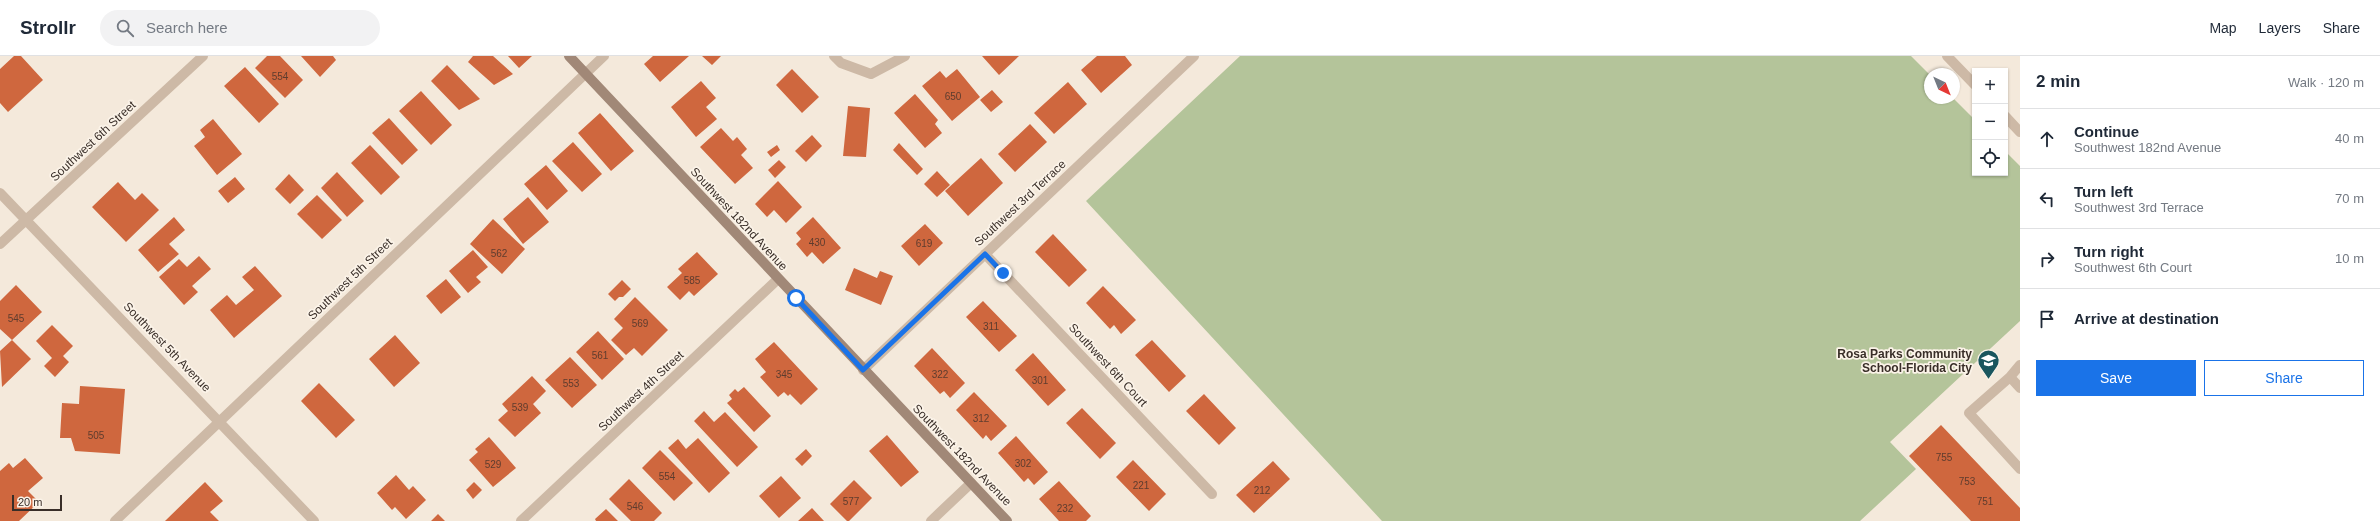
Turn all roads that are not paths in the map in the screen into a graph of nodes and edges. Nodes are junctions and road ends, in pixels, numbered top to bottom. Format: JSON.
{"nodes":[{"id":1,"x":203,"y":56,"type":"edge"},
{"id":2,"x":569,"y":56,"type":"edge"},
{"id":3,"x":604,"y":56,"type":"edge"},
{"id":4,"x":834,"y":56,"type":"edge"},
{"id":5,"x":905,"y":56,"type":"edge"},
{"id":6,"x":1194,"y":56,"type":"edge"},
{"id":7,"x":1947,"y":56,"type":"edge"},
{"id":8,"x":585,"y":73,"type":"junction"},
{"id":9,"x":1972,"y":82,"type":"edge"},
{"id":10,"x":2008,"y":119,"type":"edge"},
{"id":11,"x":2020,"y":132,"type":"edge"},
{"id":12,"x":0,"y":193,"type":"edge"},
{"id":13,"x":26,"y":220,"type":"junction"},
{"id":14,"x":0,"y":244,"type":"edge"},
{"id":15,"x":985,"y":254,"type":"junction"},
{"id":16,"x":778,"y":279,"type":"junction"},
{"id":17,"x":2020,"y":365,"type":"edge"},
{"id":18,"x":863,"y":370,"type":"junction"},
{"id":19,"x":2010,"y":377,"type":"junction"},
{"id":20,"x":2020,"y":388,"type":"edge"},
{"id":21,"x":220,"y":422,"type":"junction"},
{"id":22,"x":2020,"y":469,"type":"edge"},
{"id":23,"x":971,"y":483,"type":"junction"},
{"id":24,"x":1212,"y":494,"type":"dead end"},
{"id":25,"x":115,"y":521,"type":"edge"},
{"id":26,"x":314,"y":521,"type":"edge"},
{"id":27,"x":521,"y":521,"type":"edge"},
{"id":28,"x":930,"y":521,"type":"edge"},
{"id":29,"x":1007,"y":521,"type":"edge"}],
"edges":[{"from":1,"to":13,"type":"street","name":"Southwest 6th Street"},
{"from":2,"to":8,"type":"street","name":"Southwest 182nd Avenue"},
{"from":3,"to":8,"type":"street","name":"Southwest 5th Street"},
{"from":4,"to":5,"type":"street"},
{"from":6,"to":15,"type":"street","name":"Southwest 3rd Terrace"},
{"from":7,"to":9,"type":"street"},
{"from":8,"to":16,"type":"street","name":"Southwest 182nd Avenue"},
{"from":8,"to":21,"type":"street","name":"Southwest 5th Street"},
{"from":10,"to":11,"type":"street"},
{"from":12,"to":13,"type":"street","name":"Southwest 5th Avenue"},
{"from":13,"to":14,"type":"street","name":"Southwest 6th Street"},
{"from":13,"to":21,"type":"street","name":"Southwest 5th Avenue"},
{"from":15,"to":18,"type":"street","name":"Southwest 3rd Terrace"},
{"from":15,"to":24,"type":"street","name":"Southwest 6th Court"},
{"from":16,"to":18,"type":"street","name":"Southwest 182nd Avenue"},
{"from":16,"to":27,"type":"street","name":"Southwest 4th Street"},
{"from":17,"to":19,"type":"street"},
{"from":18,"to":23,"type":"street","name":"Southwest 182nd Avenue"},
{"from":19,"to":20,"type":"street"},
{"from":19,"to":22,"type":"street"},
{"from":21,"to":25,"type":"street","name":"Southwest 5th Street"},
{"from":21,"to":26,"type":"street","name":"Southwest 5th Avenue"},
{"from":23,"to":28,"type":"street"},
{"from":23,"to":29,"type":"street","name":"Southwest 182nd Avenue"}]}
